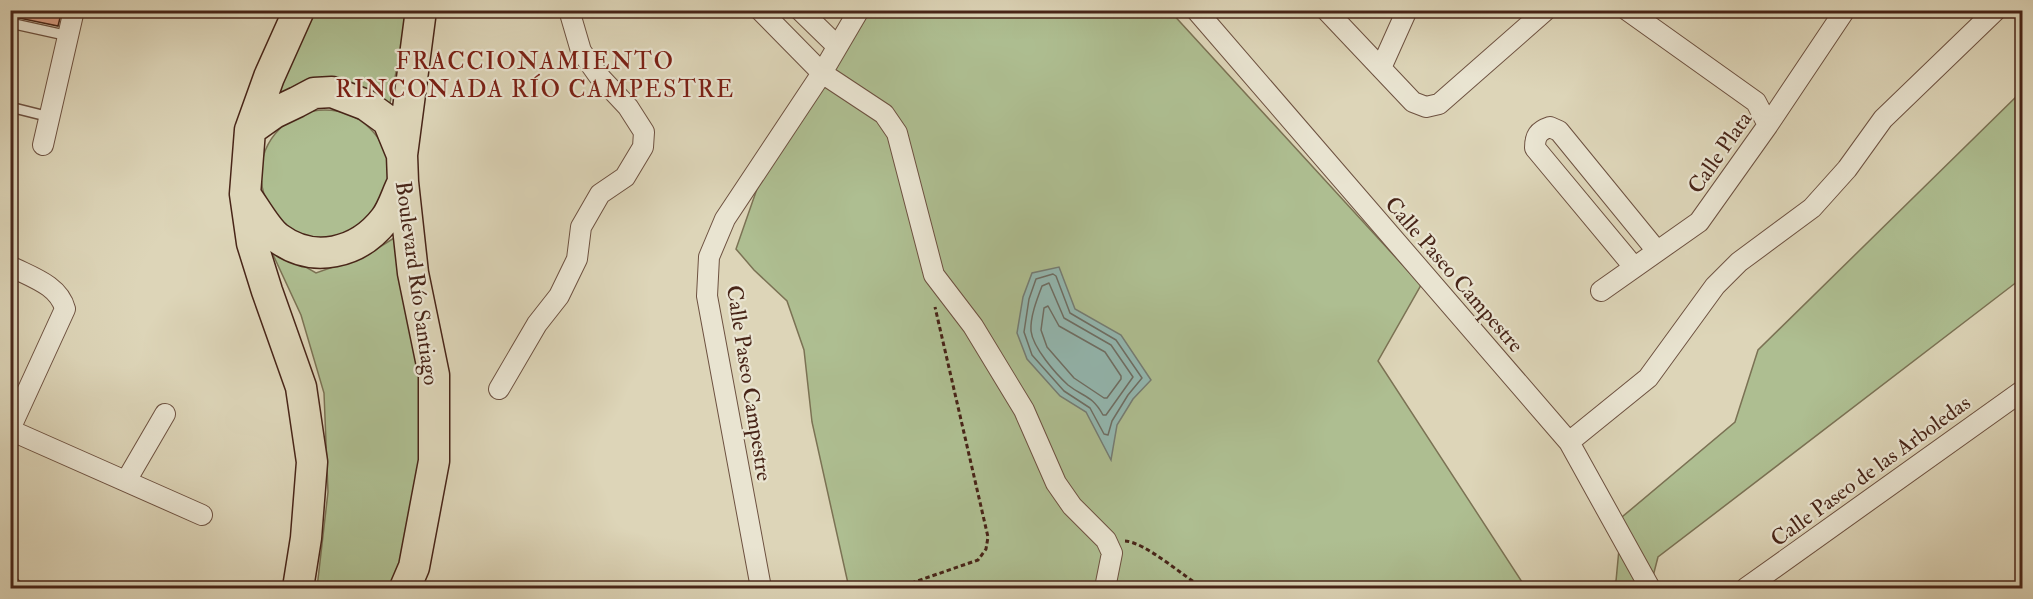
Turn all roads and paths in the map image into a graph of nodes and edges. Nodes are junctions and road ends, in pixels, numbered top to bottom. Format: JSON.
{"nodes":[{"id":1,"x":74,"y":10,"type":"edge"},
{"id":2,"x":299,"y":10,"type":"edge"},
{"id":3,"x":569,"y":10,"type":"edge"},
{"id":4,"x":760,"y":10,"type":"edge"},
{"id":5,"x":800,"y":10,"type":"edge"},
{"id":6,"x":859,"y":10,"type":"edge"},
{"id":7,"x":1196,"y":10,"type":"edge"},
{"id":8,"x":1326,"y":10,"type":"edge"},
{"id":9,"x":1407,"y":10,"type":"edge"},
{"id":10,"x":1546,"y":10,"type":"edge"},
{"id":11,"x":1627,"y":10,"type":"edge"},
{"id":12,"x":1845,"y":10,"type":"edge"},
{"id":13,"x":1996,"y":10,"type":"edge"},
{"id":14,"x":424,"y":17,"type":"edge"},
{"id":15,"x":10,"y":23,"type":"edge"},
{"id":16,"x":69,"y":36,"type":"junction"},
{"id":17,"x":837,"y":46,"type":"junction"},
{"id":18,"x":1381,"y":68,"type":"junction"},
{"id":19,"x":822,"y":73,"type":"junction"},
{"id":20,"x":1788,"y":93,"type":"junction"},
{"id":21,"x":1756,"y":102,"type":"junction"},
{"id":22,"x":10,"y":107,"type":"edge"},
{"id":23,"x":50,"y":117,"type":"junction"},
{"id":24,"x":1768,"y":124,"type":"junction"},
{"id":25,"x":250,"y":130,"type":"junction"},
{"id":26,"x":43,"y":145,"type":"dead end"},
{"id":27,"x":403,"y":168,"type":"junction"},
{"id":28,"x":245,"y":194,"type":"junction"},
{"id":29,"x":1657,"y":251,"type":"junction"},
{"id":30,"x":10,"y":266,"type":"edge"},
{"id":31,"x":1634,"y":267,"type":"junction"},
{"id":32,"x":934,"y":275,"type":"junction"},
{"id":33,"x":1600,"y":291,"type":"dead end"},
{"id":34,"x":499,"y":389,"type":"dead end"},
{"id":35,"x":2022,"y":391,"type":"edge"},
{"id":36,"x":165,"y":414,"type":"dead end"},
{"id":37,"x":10,"y":429,"type":"edge"},
{"id":38,"x":1569,"y":442,"type":"junction"},
{"id":39,"x":126,"y":481,"type":"junction"},
{"id":40,"x":202,"y":515,"type":"dead end"},
{"id":41,"x":1106,"y":540,"type":"junction"},
{"id":42,"x":298,"y":588,"type":"edge"},
{"id":43,"x":405,"y":588,"type":"edge"},
{"id":44,"x":761,"y":588,"type":"edge"},
{"id":45,"x":897,"y":588,"type":"edge"},
{"id":46,"x":1105,"y":588,"type":"edge"},
{"id":47,"x":1203,"y":588,"type":"edge"},
{"id":48,"x":1650,"y":588,"type":"edge"},
{"id":49,"x":1746,"y":588,"type":"edge"}],
"edges":[{"from":1,"to":16,"type":"street"},
{"from":2,"to":25,"type":"main road"},
{"from":3,"to":34,"type":"street"},
{"from":4,"to":19,"type":"street"},
{"from":5,"to":17,"type":"street"},
{"from":6,"to":17,"type":"street","name":"Calle Paseo Campestre"},
{"from":7,"to":38,"type":"street","name":"Calle Paseo Campestre"},
{"from":8,"to":18,"type":"street"},
{"from":9,"to":18,"type":"street"},
{"from":10,"to":18,"type":"street"},
{"from":11,"to":21,"type":"street"},
{"from":12,"to":20,"type":"street","name":"Calle Plata"},
{"from":13,"to":38,"type":"street"},
{"from":14,"to":27,"type":"main road","name":"Boulevard Río Santiago"},
{"from":15,"to":16,"type":"lane"},
{"from":16,"to":23,"type":"street"},
{"from":17,"to":19,"type":"street","name":"Calle Paseo Campestre"},
{"from":19,"to":32,"type":"street"},
{"from":19,"to":44,"type":"street","name":"Calle Paseo Campestre"},
{"from":20,"to":21,"type":"street"},
{"from":20,"to":24,"type":"street","name":"Calle Plata"},
{"from":21,"to":24,"type":"street"},
{"from":22,"to":23,"type":"lane"},
{"from":23,"to":26,"type":"street"},
{"from":24,"to":29,"type":"street","name":"Calle Plata"},
{"from":25,"to":27,"type":"main road"},
{"from":25,"to":28,"type":"main road"},
{"from":27,"to":28,"type":"main road"},
{"from":27,"to":43,"type":"main road","name":"Boulevard Río Santiago"},
{"from":28,"to":42,"type":"main road"},
{"from":29,"to":31,"type":"street","name":"Calle Plata"},
{"from":29,"to":31,"type":"street"},
{"from":30,"to":37,"type":"street"},
{"from":31,"to":33,"type":"street","name":"Calle Plata"},
{"from":32,"to":41,"type":"street"},
{"from":32,"to":45,"type":"path"},
{"from":35,"to":49,"type":"street","name":"Calle Paseo de las Arboledas"},
{"from":36,"to":39,"type":"street"},
{"from":37,"to":39,"type":"street"},
{"from":38,"to":48,"type":"street","name":"Calle Paseo Campestre"},
{"from":39,"to":40,"type":"street"},
{"from":41,"to":46,"type":"street"},
{"from":41,"to":47,"type":"path"}]}
